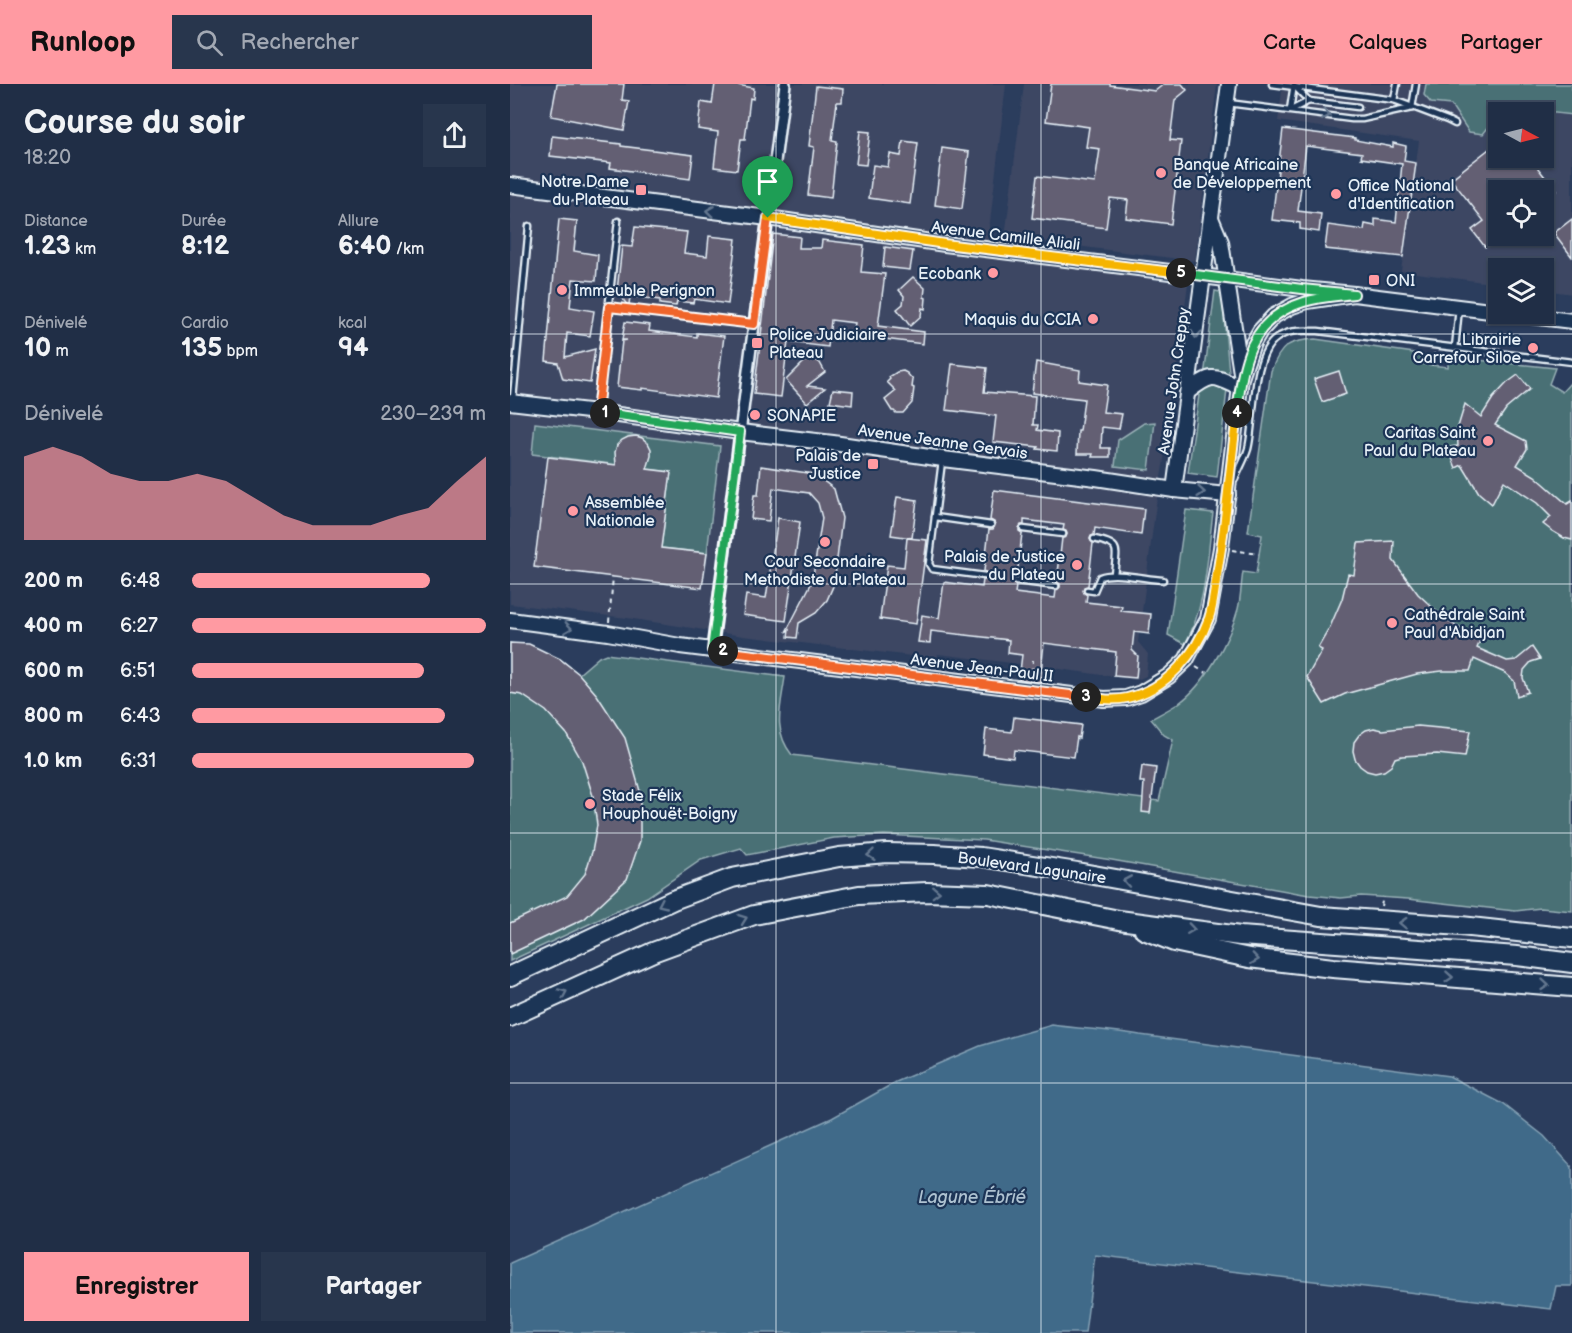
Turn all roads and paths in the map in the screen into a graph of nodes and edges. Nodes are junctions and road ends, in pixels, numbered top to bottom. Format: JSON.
{"nodes":[{"id":1,"x":785,"y":84,"type":"edge"},
{"id":2,"x":1229,"y":84,"type":"edge"},
{"id":3,"x":1272,"y":84,"type":"edge"},
{"id":4,"x":1397,"y":84,"type":"edge"},
{"id":5,"x":1416,"y":84,"type":"edge"},
{"id":6,"x":1294,"y":85,"type":"edge"},
{"id":7,"x":1394,"y":100,"type":"junction"},
{"id":8,"x":1309,"y":101,"type":"junction"},
{"id":9,"x":1227,"y":103,"type":"junction"},
{"id":10,"x":1358,"y":107,"type":"dead end"},
{"id":11,"x":1412,"y":108,"type":"junction"},
{"id":12,"x":1290,"y":110,"type":"junction"},
{"id":13,"x":1455,"y":124,"type":"dead end"},
{"id":14,"x":510,"y":185,"type":"edge"},
{"id":15,"x":768,"y":218,"type":"junction"},
{"id":16,"x":1210,"y":218,"type":"junction"},
{"id":17,"x":618,"y":220,"type":"dead end"},
{"id":18,"x":529,"y":226,"type":"dead end"},
{"id":19,"x":1203,"y":276,"type":"junction"},
{"id":20,"x":1226,"y":279,"type":"junction"},
{"id":21,"x":1354,"y":294,"type":"junction"},
{"id":22,"x":609,"y":307,"type":"junction"},
{"id":23,"x":1460,"y":307,"type":"junction"},
{"id":24,"x":1488,"y":311,"type":"edge"},
{"id":25,"x":1554,"y":319,"type":"edge"},
{"id":26,"x":1572,"y":321,"type":"edge"},
{"id":27,"x":754,"y":324,"type":"junction"},
{"id":28,"x":1435,"y":345,"type":"junction"},
{"id":29,"x":1455,"y":348,"type":"junction"},
{"id":30,"x":1572,"y":362,"type":"edge"},
{"id":31,"x":1433,"y":365,"type":"dead end"},
{"id":32,"x":1241,"y":383,"type":"junction"},
{"id":33,"x":1189,"y":391,"type":"junction"},
{"id":34,"x":511,"y":402,"type":"edge"},
{"id":35,"x":597,"y":412,"type":"junction"},
{"id":36,"x":740,"y":432,"type":"junction"},
{"id":37,"x":943,"y":459,"type":"junction"},
{"id":38,"x":1174,"y":490,"type":"junction"},
{"id":39,"x":1228,"y":495,"type":"junction"},
{"id":40,"x":935,"y":517,"type":"junction"},
{"id":41,"x":991,"y":525,"type":"dead end"},
{"id":42,"x":1023,"y":529,"type":"dead end"},
{"id":43,"x":1063,"y":534,"type":"dead end"},
{"id":44,"x":1094,"y":539,"type":"dead end"},
{"id":45,"x":1221,"y":548,"type":"junction"},
{"id":46,"x":1259,"y":554,"type":"dead end"},
{"id":47,"x":1114,"y":573,"type":"junction"},
{"id":48,"x":985,"y":576,"type":"dead end"},
{"id":49,"x":614,"y":577,"type":"dead end"},
{"id":50,"x":1163,"y":580,"type":"dead end"},
{"id":51,"x":1017,"y":581,"type":"dead end"},
{"id":52,"x":1056,"y":586,"type":"dead end"},
{"id":53,"x":1087,"y":590,"type":"dead end"},
{"id":54,"x":610,"y":609,"type":"dead end"},
{"id":55,"x":510,"y":620,"type":"edge"},
{"id":56,"x":712,"y":650,"type":"junction"},
{"id":57,"x":1033,"y":660,"type":"dead end"},
{"id":58,"x":1032,"y":672,"type":"dead end"},
{"id":59,"x":1119,"y":920,"type":"junction"},
{"id":60,"x":1572,"y":926,"type":"edge"},
{"id":61,"x":1494,"y":929,"type":"junction"},
{"id":62,"x":1572,"y":938,"type":"edge"},
{"id":63,"x":1572,"y":963,"type":"edge"},
{"id":64,"x":510,"y":976,"type":"edge"},
{"id":65,"x":1572,"y":987,"type":"edge"},
{"id":66,"x":510,"y":1017,"type":"edge"}],
"edges":[{"from":1,"to":15,"type":"street"},
{"from":2,"to":9,"type":"main road","name":"Avenue John Creppy"},
{"from":3,"to":6,"type":"lane"},
{"from":4,"to":7,"type":"lane"},
{"from":5,"to":11,"type":"lane"},
{"from":6,"to":7,"type":"lane"},
{"from":6,"to":8,"type":"lane"},
{"from":6,"to":12,"type":"lane"},
{"from":7,"to":11,"type":"lane"},
{"from":8,"to":10,"type":"lane"},
{"from":8,"to":12,"type":"lane"},
{"from":9,"to":12,"type":"lane"},
{"from":9,"to":16,"type":"main road","name":"Avenue John Creppy"},
{"from":12,"to":11,"type":"lane","one_way":true},
{"from":11,"to":13,"type":"lane"},
{"from":15,"to":14,"type":"main road","name":"Avenue Camille Aliali","one_way":true},
{"from":15,"to":19,"type":"main road","name":"Avenue Camille Aliali"},
{"from":15,"to":27,"type":"street"},
{"from":16,"to":19,"type":"main road","name":"Avenue John Creppy"},
{"from":16,"to":20,"type":"main road","name":"Avenue Jean-Paul II"},
{"from":17,"to":22,"type":"lane"},
{"from":18,"to":34,"type":"lane"},
{"from":19,"to":20,"type":"main road","name":"Avenue Camille Aliali"},
{"from":19,"to":33,"type":"main road","name":"Avenue John Creppy","one_way":true},
{"from":20,"to":21,"type":"main road","name":"Avenue Camille Aliali"},
{"from":20,"to":32,"type":"main road","name":"Avenue Jean-Paul II"},
{"from":21,"to":23,"type":"main road","name":"Avenue Camille Aliali"},
{"from":21,"to":32,"type":"main road","name":"Avenue Jean-Paul II"},
{"from":22,"to":27,"type":"lane"},
{"from":22,"to":35,"type":"lane"},
{"from":23,"to":24,"type":"main road","name":"Avenue Camille Aliali"},
{"from":23,"to":29,"type":"lane"},
{"from":25,"to":26,"type":"main road"},
{"from":27,"to":36,"type":"street"},
{"from":28,"to":29,"type":"lane"},
{"from":28,"to":31,"type":"path"},
{"from":28,"to":39,"type":"lane"},
{"from":29,"to":30,"type":"lane"},
{"from":32,"to":33,"type":"main road"},
{"from":32,"to":39,"type":"main road","name":"Avenue Jean-Paul II"},
{"from":33,"to":38,"type":"main road","name":"Avenue John Creppy"},
{"from":34,"to":35,"type":"main road","name":"Avenue Jeanne Gervais"},
{"from":35,"to":36,"type":"main road","name":"Avenue Jeanne Gervais"},
{"from":36,"to":37,"type":"main road","name":"Avenue Jeanne Gervais"},
{"from":36,"to":56,"type":"street"},
{"from":37,"to":38,"type":"main road","name":"Avenue Jeanne Gervais"},
{"from":37,"to":40,"type":"lane"},
{"from":38,"to":39,"type":"main road","name":"Avenue Jeanne Gervais","one_way":true},
{"from":39,"to":45,"type":"main road","name":"Avenue Jean-Paul II"},
{"from":40,"to":41,"type":"lane"},
{"from":40,"to":48,"type":"lane"},
{"from":42,"to":43,"type":"lane"},
{"from":44,"to":47,"type":"lane"},
{"from":45,"to":46,"type":"path"},
{"from":45,"to":56,"type":"main road","name":"Avenue Jean-Paul II"},
{"from":47,"to":50,"type":"lane"},
{"from":47,"to":53,"type":"lane"},
{"from":49,"to":54,"type":"path"},
{"from":51,"to":52,"type":"lane"},
{"from":55,"to":56,"type":"main road","name":"Avenue Jean-Paul II","one_way":true},
{"from":57,"to":58,"type":"path"},
{"from":59,"to":63,"type":"highway","name":"Boulevard Lagunaire","one_way":true},
{"from":59,"to":65,"type":"highway","one_way":true},
{"from":66,"to":59,"type":"highway","name":"Boulevard Lagunaire","one_way":true},
{"from":60,"to":61,"type":"highway"},
{"from":61,"to":62,"type":"highway","name":"Boulevard Lagunaire"},
{"from":61,"to":64,"type":"highway","name":"Boulevard Lagunaire","one_way":true}]}
